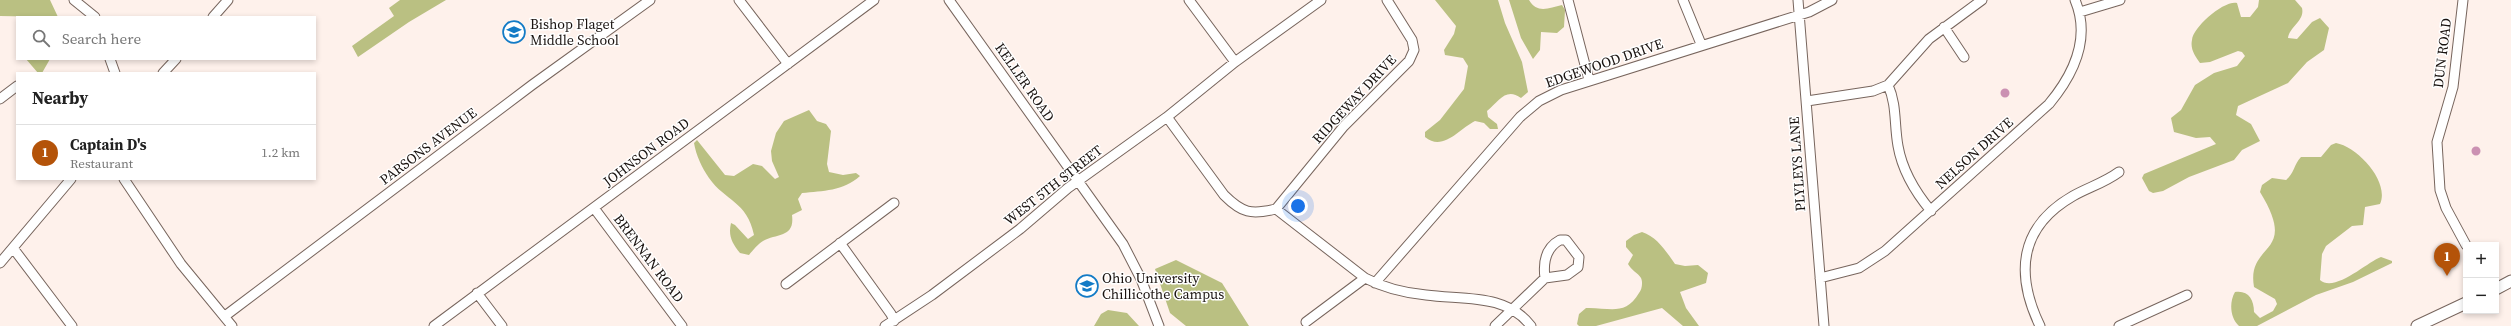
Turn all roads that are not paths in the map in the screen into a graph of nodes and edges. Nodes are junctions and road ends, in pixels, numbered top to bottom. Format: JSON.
{"nodes":[{"id":1,"x":74,"y":0,"type":"edge"},
{"id":2,"x":228,"y":0,"type":"edge"},
{"id":3,"x":650,"y":0,"type":"edge"},
{"id":4,"x":740,"y":0,"type":"edge"},
{"id":5,"x":874,"y":0,"type":"edge"},
{"id":6,"x":949,"y":0,"type":"edge"},
{"id":7,"x":1190,"y":0,"type":"edge"},
{"id":8,"x":1321,"y":0,"type":"edge"},
{"id":9,"x":1387,"y":0,"type":"edge"},
{"id":10,"x":1568,"y":0,"type":"edge"},
{"id":11,"x":1683,"y":0,"type":"edge"},
{"id":12,"x":1798,"y":0,"type":"edge"},
{"id":13,"x":1832,"y":0,"type":"edge"},
{"id":14,"x":1982,"y":0,"type":"edge"},
{"id":15,"x":2075,"y":0,"type":"edge"},
{"id":16,"x":2120,"y":0,"type":"edge"},
{"id":17,"x":2463,"y":0,"type":"edge"},
{"id":18,"x":2080,"y":12,"type":"junction"},
{"id":19,"x":1799,"y":15,"type":"junction"},
{"id":20,"x":94,"y":16,"type":"edge"},
{"id":21,"x":214,"y":16,"type":"edge"},
{"id":22,"x":1944,"y":27,"type":"junction"},
{"id":23,"x":1701,"y":44,"type":"junction"},
{"id":24,"x":1964,"y":57,"type":"dead end"},
{"id":25,"x":110,"y":60,"type":"edge"},
{"id":26,"x":175,"y":60,"type":"edge"},
{"id":27,"x":1235,"y":62,"type":"junction"},
{"id":28,"x":788,"y":64,"type":"junction"},
{"id":29,"x":115,"y":72,"type":"edge"},
{"id":30,"x":165,"y":72,"type":"edge"},
{"id":31,"x":1589,"y":80,"type":"junction"},
{"id":32,"x":1888,"y":85,"type":"junction"},
{"id":33,"x":16,"y":87,"type":"edge"},
{"id":34,"x":0,"y":99,"type":"edge"},
{"id":35,"x":1807,"y":101,"type":"junction"},
{"id":36,"x":1167,"y":117,"type":"junction"},
{"id":37,"x":2119,"y":172,"type":"dead end"},
{"id":38,"x":71,"y":180,"type":"edge"},
{"id":39,"x":125,"y":180,"type":"edge"},
{"id":40,"x":1078,"y":182,"type":"junction"},
{"id":41,"x":894,"y":203,"type":"dead end"},
{"id":42,"x":594,"y":208,"type":"junction"},
{"id":43,"x":1276,"y":209,"type":"junction"},
{"id":44,"x":1931,"y":211,"type":"junction"},
{"id":45,"x":2464,"y":242,"type":"edge"},
{"id":46,"x":840,"y":243,"type":"junction"},
{"id":47,"x":13,"y":248,"type":"junction"},
{"id":48,"x":0,"y":263,"type":"edge"},
{"id":49,"x":1365,"y":278,"type":"junction"},
{"id":50,"x":1545,"y":278,"type":"junction"},
{"id":51,"x":1820,"y":278,"type":"junction"},
{"id":52,"x":2511,"y":281,"type":"edge"},
{"id":53,"x":1375,"y":283,"type":"junction"},
{"id":54,"x":786,"y":284,"type":"dead end"},
{"id":55,"x":2499,"y":287,"type":"edge"},
{"id":56,"x":477,"y":293,"type":"junction"},
{"id":57,"x":2187,"y":295,"type":"dead end"},
{"id":58,"x":2463,"y":304,"type":"edge"},
{"id":59,"x":1513,"y":309,"type":"junction"},
{"id":60,"x":225,"y":316,"type":"junction"},
{"id":61,"x":894,"y":322,"type":"junction"},
{"id":62,"x":1306,"y":322,"type":"dead end"},
{"id":63,"x":72,"y":326,"type":"edge"},
{"id":64,"x":232,"y":326,"type":"edge"},
{"id":65,"x":434,"y":326,"type":"edge"},
{"id":66,"x":502,"y":326,"type":"edge"},
{"id":67,"x":682,"y":326,"type":"edge"},
{"id":68,"x":885,"y":326,"type":"edge"},
{"id":69,"x":1159,"y":326,"type":"edge"},
{"id":70,"x":1495,"y":326,"type":"edge"},
{"id":71,"x":1531,"y":326,"type":"edge"},
{"id":72,"x":1824,"y":326,"type":"edge"},
{"id":73,"x":2040,"y":326,"type":"edge"},
{"id":74,"x":2119,"y":326,"type":"edge"},
{"id":75,"x":2417,"y":326,"type":"edge"}],
"edges":[{"from":1,"to":20,"type":"street"},
{"from":2,"to":21,"type":"street"},
{"from":3,"to":60,"type":"street","name":"PARSONS AVENUE"},
{"from":4,"to":28,"type":"street"},
{"from":5,"to":28,"type":"street","name":"JOHNSON ROAD"},
{"from":6,"to":40,"type":"street","name":"KELLER ROAD"},
{"from":7,"to":27,"type":"street"},
{"from":8,"to":27,"type":"street"},
{"from":9,"to":43,"type":"street","name":"RIDGEWAY DRIVE"},
{"from":10,"to":31,"type":"street"},
{"from":11,"to":23,"type":"street"},
{"from":12,"to":19,"type":"street","name":"PLYLEYS LANE"},
{"from":13,"to":19,"type":"street","name":"EDGEWOOD DRIVE"},
{"from":14,"to":22,"type":"street"},
{"from":15,"to":18,"type":"street","name":"NELSON DRIVE"},
{"from":16,"to":18,"type":"street"},
{"from":17,"to":45,"type":"street","name":"DUN ROAD"},
{"from":18,"to":44,"type":"street","name":"NELSON DRIVE"},
{"from":19,"to":23,"type":"street","name":"EDGEWOOD DRIVE"},
{"from":19,"to":35,"type":"street","name":"PLYLEYS LANE"},
{"from":22,"to":24,"type":"street"},
{"from":22,"to":32,"type":"street"},
{"from":23,"to":31,"type":"street","name":"EDGEWOOD DRIVE"},
{"from":25,"to":29,"type":"street"},
{"from":26,"to":30,"type":"street"},
{"from":27,"to":36,"type":"street","name":"WEST 5TH STREET"},
{"from":28,"to":42,"type":"street","name":"JOHNSON ROAD"},
{"from":31,"to":53,"type":"street","name":"EDGEWOOD DRIVE"},
{"from":32,"to":35,"type":"street"},
{"from":32,"to":44,"type":"street"},
{"from":33,"to":34,"type":"street"},
{"from":35,"to":51,"type":"street","name":"PLYLEYS LANE"},
{"from":36,"to":40,"type":"street","name":"WEST 5TH STREET"},
{"from":36,"to":43,"type":"street"},
{"from":37,"to":73,"type":"street"},
{"from":38,"to":47,"type":"street"},
{"from":39,"to":60,"type":"street"},
{"from":40,"to":61,"type":"street","name":"WEST 5TH STREET"},
{"from":40,"to":69,"type":"street","name":"KELLER ROAD"},
{"from":41,"to":46,"type":"street"},
{"from":42,"to":56,"type":"street","name":"JOHNSON ROAD"},
{"from":42,"to":67,"type":"street","name":"BRENNAN ROAD"},
{"from":43,"to":49,"type":"street"},
{"from":44,"to":51,"type":"street","name":"NELSON DRIVE"},
{"from":46,"to":54,"type":"street"},
{"from":46,"to":61,"type":"street"},
{"from":47,"to":48,"type":"street"},
{"from":47,"to":63,"type":"street"},
{"from":49,"to":53,"type":"street"},
{"from":49,"to":62,"type":"street"},
{"from":50,"to":50,"type":"street"},
{"from":50,"to":59,"type":"street"},
{"from":51,"to":72,"type":"street","name":"PLYLEYS LANE"},
{"from":52,"to":55,"type":"main road"},
{"from":53,"to":59,"type":"street"},
{"from":56,"to":65,"type":"street","name":"JOHNSON ROAD"},
{"from":56,"to":66,"type":"street"},
{"from":57,"to":74,"type":"street"},
{"from":58,"to":75,"type":"main road"},
{"from":59,"to":70,"type":"street"},
{"from":59,"to":71,"type":"street"},
{"from":60,"to":64,"type":"street"},
{"from":61,"to":68,"type":"street","name":"WEST 5TH STREET"}]}
